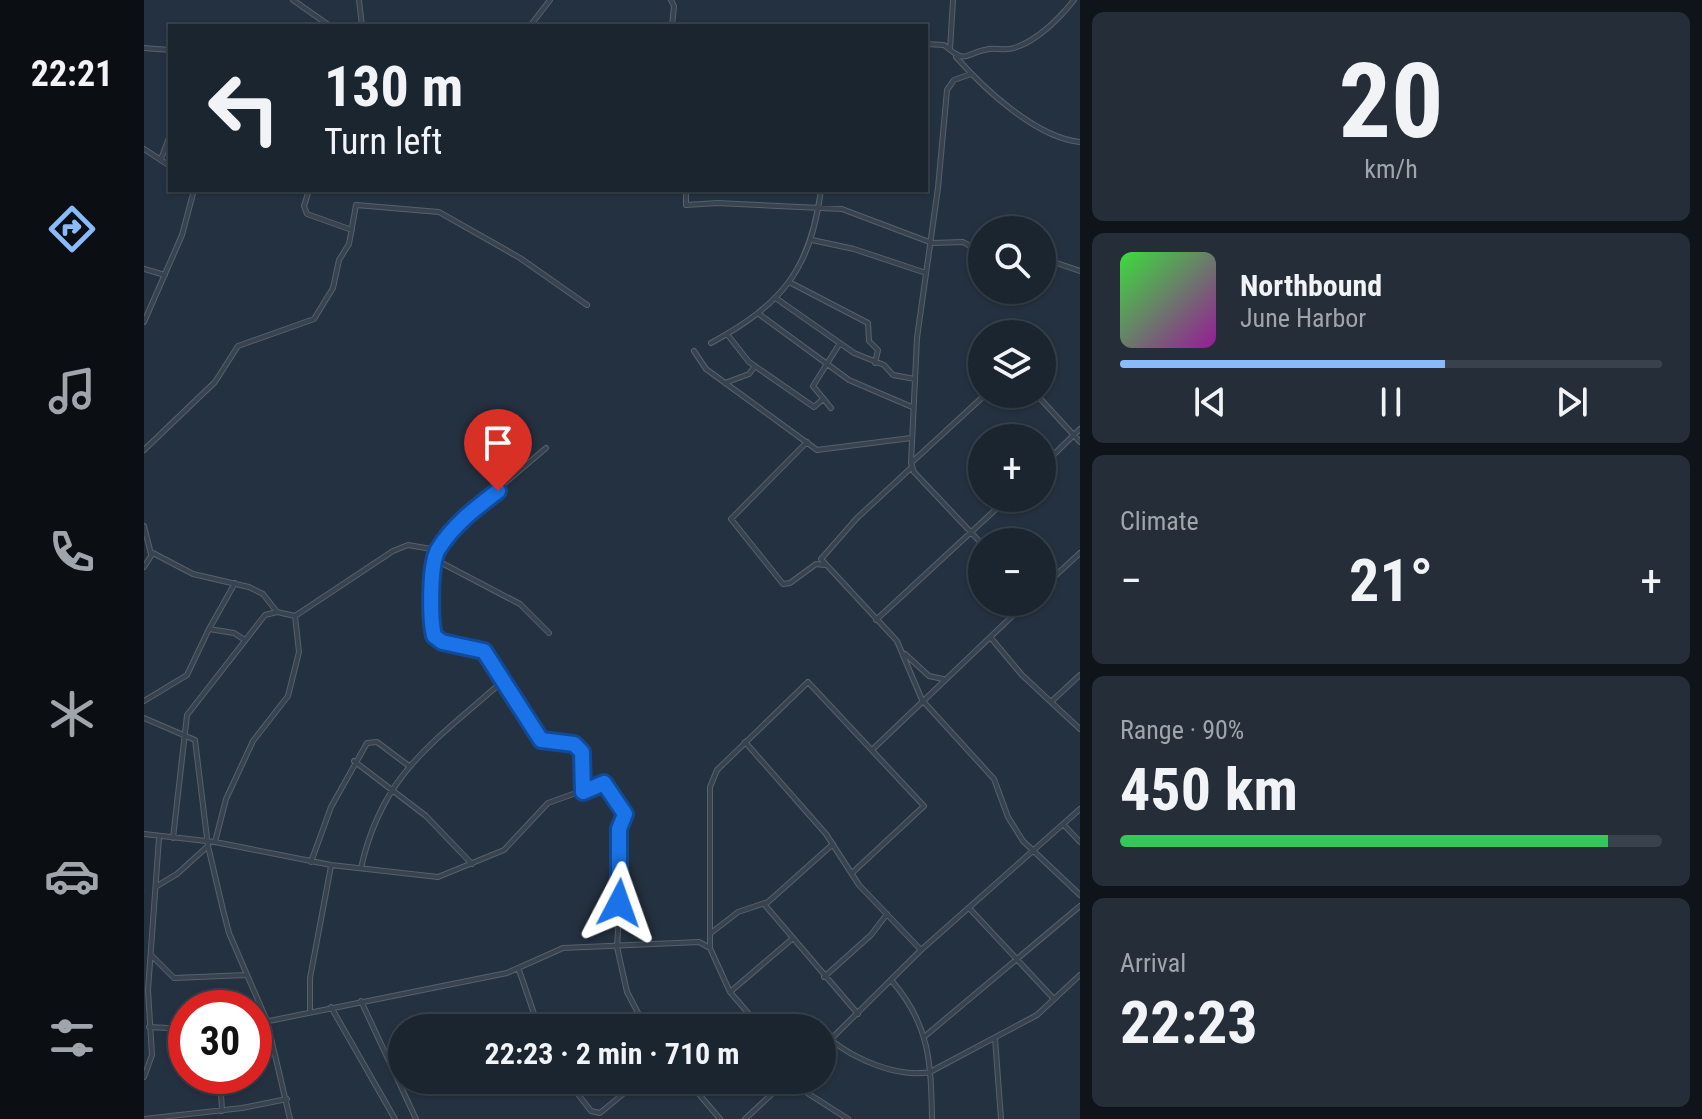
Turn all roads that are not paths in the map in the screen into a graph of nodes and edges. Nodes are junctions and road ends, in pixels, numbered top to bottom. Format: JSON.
{"nodes":[{"id":1,"x":293,"y":0,"type":"edge"},
{"id":2,"x":359,"y":0,"type":"edge"},
{"id":3,"x":550,"y":0,"type":"edge"},
{"id":4,"x":671,"y":0,"type":"edge"},
{"id":5,"x":953,"y":0,"type":"edge"},
{"id":6,"x":1074,"y":0,"type":"edge"},
{"id":7,"x":327,"y":24,"type":"edge"},
{"id":8,"x":362,"y":24,"type":"edge"},
{"id":9,"x":532,"y":24,"type":"edge"},
{"id":10,"x":672,"y":24,"type":"edge"},
{"id":11,"x":928,"y":44,"type":"edge"},
{"id":12,"x":144,"y":48,"type":"edge"},
{"id":13,"x":950,"y":49,"type":"junction"},
{"id":14,"x":168,"y":50,"type":"edge"},
{"id":15,"x":955,"y":56,"type":"junction"},
{"id":16,"x":971,"y":74,"type":"junction"},
{"id":17,"x":168,"y":140,"type":"edge"},
{"id":18,"x":1080,"y":142,"type":"edge"},
{"id":19,"x":144,"y":149,"type":"edge"},
{"id":20,"x":161,"y":159,"type":"junction"},
{"id":21,"x":168,"y":164,"type":"edge"},
{"id":22,"x":193,"y":192,"type":"edge"},
{"id":23,"x":308,"y":192,"type":"edge"},
{"id":24,"x":686,"y":192,"type":"edge"},
{"id":25,"x":821,"y":192,"type":"edge"},
{"id":26,"x":819,"y":208,"type":"junction"},
{"id":27,"x":352,"y":230,"type":"junction"},
{"id":28,"x":812,"y":240,"type":"junction"},
{"id":29,"x":932,"y":243,"type":"junction"},
{"id":30,"x":968,"y":245,"type":"edge"},
{"id":31,"x":1056,"y":263,"type":"edge"},
{"id":32,"x":144,"y":269,"type":"edge"},
{"id":33,"x":1080,"y":271,"type":"edge"},
{"id":34,"x":926,"y":273,"type":"junction"},
{"id":35,"x":165,"y":275,"type":"junction"},
{"id":36,"x":791,"y":283,"type":"junction"},
{"id":37,"x":777,"y":299,"type":"junction"},
{"id":38,"x":587,"y":305,"type":"dead end"},
{"id":39,"x":759,"y":314,"type":"junction"},
{"id":40,"x":144,"y":322,"type":"edge"},
{"id":41,"x":727,"y":334,"type":"junction"},
{"id":42,"x":711,"y":343,"type":"dead end"},
{"id":43,"x":840,"y":343,"type":"junction"},
{"id":44,"x":694,"y":351,"type":"dead end"},
{"id":45,"x":875,"y":363,"type":"junction"},
{"id":46,"x":827,"y":365,"type":"junction"},
{"id":47,"x":755,"y":366,"type":"junction"},
{"id":48,"x":915,"y":379,"type":"junction"},
{"id":49,"x":725,"y":383,"type":"junction"},
{"id":50,"x":822,"y":400,"type":"junction"},
{"id":51,"x":912,"y":407,"type":"junction"},
{"id":52,"x":831,"y":408,"type":"dead end"},
{"id":53,"x":971,"y":408,"type":"edge"},
{"id":54,"x":1049,"y":408,"type":"edge"},
{"id":55,"x":1080,"y":429,"type":"edge"},
{"id":56,"x":1074,"y":435,"type":"junction"},
{"id":57,"x":911,"y":438,"type":"junction"},
{"id":58,"x":807,"y":442,"type":"junction"},
{"id":59,"x":1080,"y":442,"type":"edge"},
{"id":60,"x":546,"y":448,"type":"dead end"},
{"id":61,"x":144,"y":450,"type":"edge"},
{"id":62,"x":1056,"y":452,"type":"edge"},
{"id":63,"x":912,"y":465,"type":"junction"},
{"id":64,"x":992,"y":512,"type":"edge"},
{"id":65,"x":144,"y":526,"type":"edge"},
{"id":66,"x":974,"y":528,"type":"edge"},
{"id":67,"x":968,"y":530,"type":"edge"},
{"id":68,"x":968,"y":534,"type":"edge"},
{"id":69,"x":437,"y":550,"type":"junction"},
{"id":70,"x":1080,"y":553,"type":"edge"},
{"id":71,"x":151,"y":554,"type":"junction"},
{"id":72,"x":436,"y":560,"type":"junction"},
{"id":73,"x":824,"y":565,"type":"junction"},
{"id":74,"x":144,"y":567,"type":"edge"},
{"id":75,"x":1056,"y":575,"type":"edge"},
{"id":76,"x":235,"y":583,"type":"junction"},
{"id":77,"x":277,"y":612,"type":"junction"},
{"id":78,"x":295,"y":616,"type":"junction"},
{"id":79,"x":1013,"y":616,"type":"edge"},
{"id":80,"x":876,"y":620,"type":"junction"},
{"id":81,"x":209,"y":629,"type":"junction"},
{"id":82,"x":549,"y":633,"type":"dead end"},
{"id":83,"x":991,"y":638,"type":"junction"},
{"id":84,"x":245,"y":640,"type":"junction"},
{"id":85,"x":902,"y":651,"type":"junction"},
{"id":86,"x":1080,"y":675,"type":"edge"},
{"id":87,"x":945,"y":678,"type":"junction"},
{"id":88,"x":505,"y":679,"type":"junction"},
{"id":89,"x":922,"y":700,"type":"junction"},
{"id":90,"x":1053,"y":700,"type":"junction"},
{"id":91,"x":144,"y":701,"type":"edge"},
{"id":92,"x":144,"y":718,"type":"edge"},
{"id":93,"x":1080,"y":729,"type":"edge"},
{"id":94,"x":182,"y":734,"type":"junction"},
{"id":95,"x":745,"y":742,"type":"junction"},
{"id":96,"x":874,"y":748,"type":"junction"},
{"id":97,"x":354,"y":761,"type":"junction"},
{"id":98,"x":409,"y":766,"type":"junction"},
{"id":99,"x":391,"y":788,"type":"junction"},
{"id":100,"x":583,"y":792,"type":"junction"},
{"id":101,"x":1080,"y":809,"type":"edge"},
{"id":102,"x":1063,"y":824,"type":"junction"},
{"id":103,"x":144,"y":834,"type":"edge"},
{"id":104,"x":159,"y":838,"type":"junction"},
{"id":105,"x":173,"y":838,"type":"junction"},
{"id":106,"x":215,"y":842,"type":"junction"},
{"id":107,"x":1080,"y":842,"type":"edge"},
{"id":108,"x":208,"y":843,"type":"junction"},
{"id":109,"x":833,"y":844,"type":"junction"},
{"id":110,"x":1033,"y":851,"type":"junction"},
{"id":111,"x":311,"y":862,"type":"junction"},
{"id":112,"x":472,"y":864,"type":"junction"},
{"id":113,"x":331,"y":865,"type":"junction"},
{"id":114,"x":361,"y":868,"type":"junction"},
{"id":115,"x":852,"y":873,"type":"junction"},
{"id":116,"x":156,"y":886,"type":"junction"},
{"id":117,"x":1080,"y":895,"type":"edge"},
{"id":118,"x":764,"y":904,"type":"junction"},
{"id":119,"x":1080,"y":906,"type":"edge"},
{"id":120,"x":969,"y":908,"type":"junction"},
{"id":121,"x":887,"y":914,"type":"junction"},
{"id":122,"x":710,"y":933,"type":"junction"},
{"id":123,"x":792,"y":939,"type":"junction"},
{"id":124,"x":617,"y":947,"type":"junction"},
{"id":125,"x":710,"y":948,"type":"junction"},
{"id":126,"x":921,"y":950,"type":"junction"},
{"id":127,"x":151,"y":955,"type":"junction"},
{"id":128,"x":1018,"y":959,"type":"junction"},
{"id":129,"x":519,"y":970,"type":"junction"},
{"id":130,"x":246,"y":975,"type":"junction"},
{"id":131,"x":1080,"y":975,"type":"edge"},
{"id":132,"x":824,"y":977,"type":"junction"},
{"id":133,"x":892,"y":981,"type":"junction"},
{"id":134,"x":253,"y":990,"type":"edge"},
{"id":135,"x":730,"y":992,"type":"junction"},
{"id":136,"x":1054,"y":999,"type":"junction"},
{"id":137,"x":361,"y":1001,"type":"junction"},
{"id":138,"x":331,"y":1007,"type":"junction"},
{"id":139,"x":310,"y":1010,"type":"junction"},
{"id":140,"x":534,"y":1014,"type":"edge"},
{"id":141,"x":639,"y":1014,"type":"edge"},
{"id":142,"x":749,"y":1014,"type":"edge"},
{"id":143,"x":858,"y":1014,"type":"junction"},
{"id":144,"x":272,"y":1020,"type":"edge"},
{"id":145,"x":149,"y":1027,"type":"junction"},
{"id":146,"x":168,"y":1028,"type":"edge"},
{"id":147,"x":836,"y":1035,"type":"edge"},
{"id":148,"x":924,"y":1037,"type":"junction"},
{"id":149,"x":995,"y":1038,"type":"junction"},
{"id":150,"x":272,"y":1040,"type":"edge"},
{"id":151,"x":836,"y":1044,"type":"edge"},
{"id":152,"x":930,"y":1072,"type":"junction"},
{"id":153,"x":144,"y":1077,"type":"edge"},
{"id":154,"x":221,"y":1094,"type":"edge"},
{"id":155,"x":579,"y":1094,"type":"edge"},
{"id":156,"x":624,"y":1094,"type":"edge"},
{"id":157,"x":699,"y":1094,"type":"edge"},
{"id":158,"x":772,"y":1094,"type":"edge"},
{"id":159,"x":811,"y":1094,"type":"edge"},
{"id":160,"x":287,"y":1099,"type":"junction"},
{"id":161,"x":222,"y":1111,"type":"junction"},
{"id":162,"x":837,"y":1116,"type":"edge"},
{"id":163,"x":144,"y":1119,"type":"edge"},
{"id":164,"x":160,"y":1119,"type":"edge"},
{"id":165,"x":290,"y":1119,"type":"edge"},
{"id":166,"x":395,"y":1119,"type":"edge"},
{"id":167,"x":416,"y":1119,"type":"edge"},
{"id":168,"x":720,"y":1119,"type":"edge"},
{"id":169,"x":745,"y":1119,"type":"edge"},
{"id":170,"x":848,"y":1119,"type":"edge"},
{"id":171,"x":932,"y":1119,"type":"edge"},
{"id":172,"x":1001,"y":1119,"type":"edge"}],
"edges":[{"from":1,"to":7,"type":"street"},
{"from":2,"to":8,"type":"street"},
{"from":3,"to":9,"type":"street"},
{"from":4,"to":10,"type":"street"},
{"from":5,"to":13,"type":"street"},
{"from":6,"to":15,"type":"street"},
{"from":11,"to":13,"type":"street"},
{"from":12,"to":14,"type":"street"},
{"from":13,"to":15,"type":"street"},
{"from":15,"to":16,"type":"street"},
{"from":16,"to":18,"type":"street"},
{"from":16,"to":29,"type":"street"},
{"from":17,"to":20,"type":"street"},
{"from":19,"to":20,"type":"street"},
{"from":20,"to":21,"type":"street"},
{"from":22,"to":35,"type":"street"},
{"from":23,"to":27,"type":"street"},
{"from":24,"to":26,"type":"street"},
{"from":25,"to":26,"type":"street"},
{"from":26,"to":28,"type":"street"},
{"from":26,"to":29,"type":"street"},
{"from":27,"to":38,"type":"street"},
{"from":27,"to":61,"type":"street"},
{"from":28,"to":34,"type":"street"},
{"from":28,"to":36,"type":"street"},
{"from":29,"to":30,"type":"street"},
{"from":29,"to":34,"type":"street"},
{"from":31,"to":33,"type":"street"},
{"from":32,"to":35,"type":"street"},
{"from":34,"to":48,"type":"street"},
{"from":35,"to":40,"type":"street"},
{"from":36,"to":37,"type":"street"},
{"from":36,"to":45,"type":"street"},
{"from":37,"to":39,"type":"street"},
{"from":37,"to":43,"type":"street"},
{"from":39,"to":41,"type":"street"},
{"from":39,"to":46,"type":"street"},
{"from":41,"to":42,"type":"street"},
{"from":41,"to":47,"type":"street"},
{"from":43,"to":45,"type":"street"},
{"from":43,"to":46,"type":"street"},
{"from":44,"to":49,"type":"street"},
{"from":45,"to":48,"type":"street"},
{"from":46,"to":50,"type":"street"},
{"from":46,"to":51,"type":"street"},
{"from":47,"to":49,"type":"street"},
{"from":47,"to":50,"type":"street"},
{"from":48,"to":51,"type":"street"},
{"from":49,"to":58,"type":"street"},
{"from":50,"to":52,"type":"street"},
{"from":51,"to":57,"type":"street"},
{"from":53,"to":63,"type":"street"},
{"from":54,"to":56,"type":"street"},
{"from":55,"to":56,"type":"street"},
{"from":56,"to":59,"type":"street"},
{"from":56,"to":62,"type":"street"},
{"from":57,"to":58,"type":"street"},
{"from":57,"to":63,"type":"street"},
{"from":58,"to":73,"type":"street"},
{"from":60,"to":69,"type":"street"},
{"from":63,"to":67,"type":"street"},
{"from":63,"to":73,"type":"street"},
{"from":64,"to":66,"type":"street"},
{"from":65,"to":71,"type":"street"},
{"from":68,"to":80,"type":"street"},
{"from":69,"to":72,"type":"street"},
{"from":69,"to":78,"type":"street"},
{"from":70,"to":75,"type":"street"},
{"from":71,"to":74,"type":"street"},
{"from":71,"to":76,"type":"street"},
{"from":72,"to":82,"type":"street"},
{"from":72,"to":88,"type":"street"},
{"from":73,"to":80,"type":"street"},
{"from":76,"to":77,"type":"street"},
{"from":76,"to":81,"type":"street"},
{"from":77,"to":78,"type":"street"},
{"from":77,"to":84,"type":"street"},
{"from":78,"to":106,"type":"street"},
{"from":79,"to":83,"type":"street"},
{"from":80,"to":85,"type":"street"},
{"from":81,"to":84,"type":"street"},
{"from":81,"to":91,"type":"street"},
{"from":83,"to":87,"type":"street"},
{"from":83,"to":90,"type":"street"},
{"from":84,"to":94,"type":"street"},
{"from":85,"to":87,"type":"street"},
{"from":85,"to":89,"type":"street"},
{"from":86,"to":90,"type":"street"},
{"from":87,"to":89,"type":"street"},
{"from":88,"to":98,"type":"street"},
{"from":88,"to":100,"type":"street"},
{"from":89,"to":96,"type":"street"},
{"from":89,"to":110,"type":"street"},
{"from":90,"to":93,"type":"street"},
{"from":92,"to":94,"type":"street"},
{"from":94,"to":105,"type":"street"},
{"from":94,"to":108,"type":"street"},
{"from":95,"to":96,"type":"street"},
{"from":95,"to":109,"type":"street"},
{"from":95,"to":122,"type":"street"},
{"from":96,"to":115,"type":"street"},
{"from":97,"to":98,"type":"street"},
{"from":97,"to":99,"type":"street"},
{"from":97,"to":111,"type":"street"},
{"from":98,"to":99,"type":"street"},
{"from":99,"to":112,"type":"street"},
{"from":99,"to":114,"type":"street"},
{"from":100,"to":112,"type":"street"},
{"from":100,"to":124,"type":"street"},
{"from":101,"to":102,"type":"street"},
{"from":102,"to":107,"type":"street"},
{"from":102,"to":110,"type":"street"},
{"from":103,"to":104,"type":"street"},
{"from":104,"to":105,"type":"street"},
{"from":104,"to":116,"type":"street"},
{"from":105,"to":108,"type":"street"},
{"from":106,"to":108,"type":"street"},
{"from":106,"to":111,"type":"street"},
{"from":108,"to":116,"type":"street"},
{"from":108,"to":130,"type":"street"},
{"from":109,"to":115,"type":"street"},
{"from":109,"to":118,"type":"street"},
{"from":110,"to":117,"type":"street"},
{"from":110,"to":120,"type":"street"},
{"from":111,"to":113,"type":"street"},
{"from":112,"to":114,"type":"street"},
{"from":113,"to":114,"type":"street"},
{"from":113,"to":139,"type":"street"},
{"from":115,"to":121,"type":"street"},
{"from":116,"to":127,"type":"street"},
{"from":118,"to":122,"type":"street"},
{"from":118,"to":123,"type":"street"},
{"from":119,"to":128,"type":"street"},
{"from":120,"to":126,"type":"street"},
{"from":120,"to":128,"type":"street"},
{"from":121,"to":126,"type":"street"},
{"from":121,"to":132,"type":"street"},
{"from":122,"to":125,"type":"street"},
{"from":123,"to":132,"type":"street"},
{"from":123,"to":135,"type":"street"},
{"from":124,"to":125,"type":"street"},
{"from":124,"to":129,"type":"street"},
{"from":124,"to":141,"type":"street"},
{"from":125,"to":135,"type":"street"},
{"from":126,"to":133,"type":"street"},
{"from":127,"to":130,"type":"street"},
{"from":127,"to":145,"type":"street"},
{"from":128,"to":136,"type":"street"},
{"from":128,"to":148,"type":"street"},
{"from":129,"to":137,"type":"street"},
{"from":129,"to":140,"type":"street"},
{"from":130,"to":134,"type":"street"},
{"from":131,"to":136,"type":"street"},
{"from":132,"to":143,"type":"street"},
{"from":133,"to":143,"type":"street"},
{"from":133,"to":148,"type":"street"},
{"from":135,"to":142,"type":"street"},
{"from":136,"to":149,"type":"street"},
{"from":137,"to":138,"type":"street"},
{"from":137,"to":167,"type":"street"},
{"from":138,"to":139,"type":"street"},
{"from":138,"to":166,"type":"street"},
{"from":139,"to":144,"type":"street"},
{"from":143,"to":147,"type":"street"},
{"from":145,"to":146,"type":"street"},
{"from":145,"to":153,"type":"street"},
{"from":148,"to":152,"type":"street"},
{"from":149,"to":152,"type":"street"},
{"from":149,"to":172,"type":"street"},
{"from":150,"to":160,"type":"street"},
{"from":151,"to":152,"type":"street"},
{"from":152,"to":171,"type":"street"},
{"from":154,"to":161,"type":"street"},
{"from":155,"to":156,"type":"street"},
{"from":157,"to":168,"type":"street"},
{"from":158,"to":169,"type":"street"},
{"from":159,"to":162,"type":"street"},
{"from":160,"to":161,"type":"street"},
{"from":160,"to":165,"type":"street"},
{"from":161,"to":164,"type":"street"},
{"from":162,"to":170,"type":"street"},
{"from":163,"to":164,"type":"street"}]}
